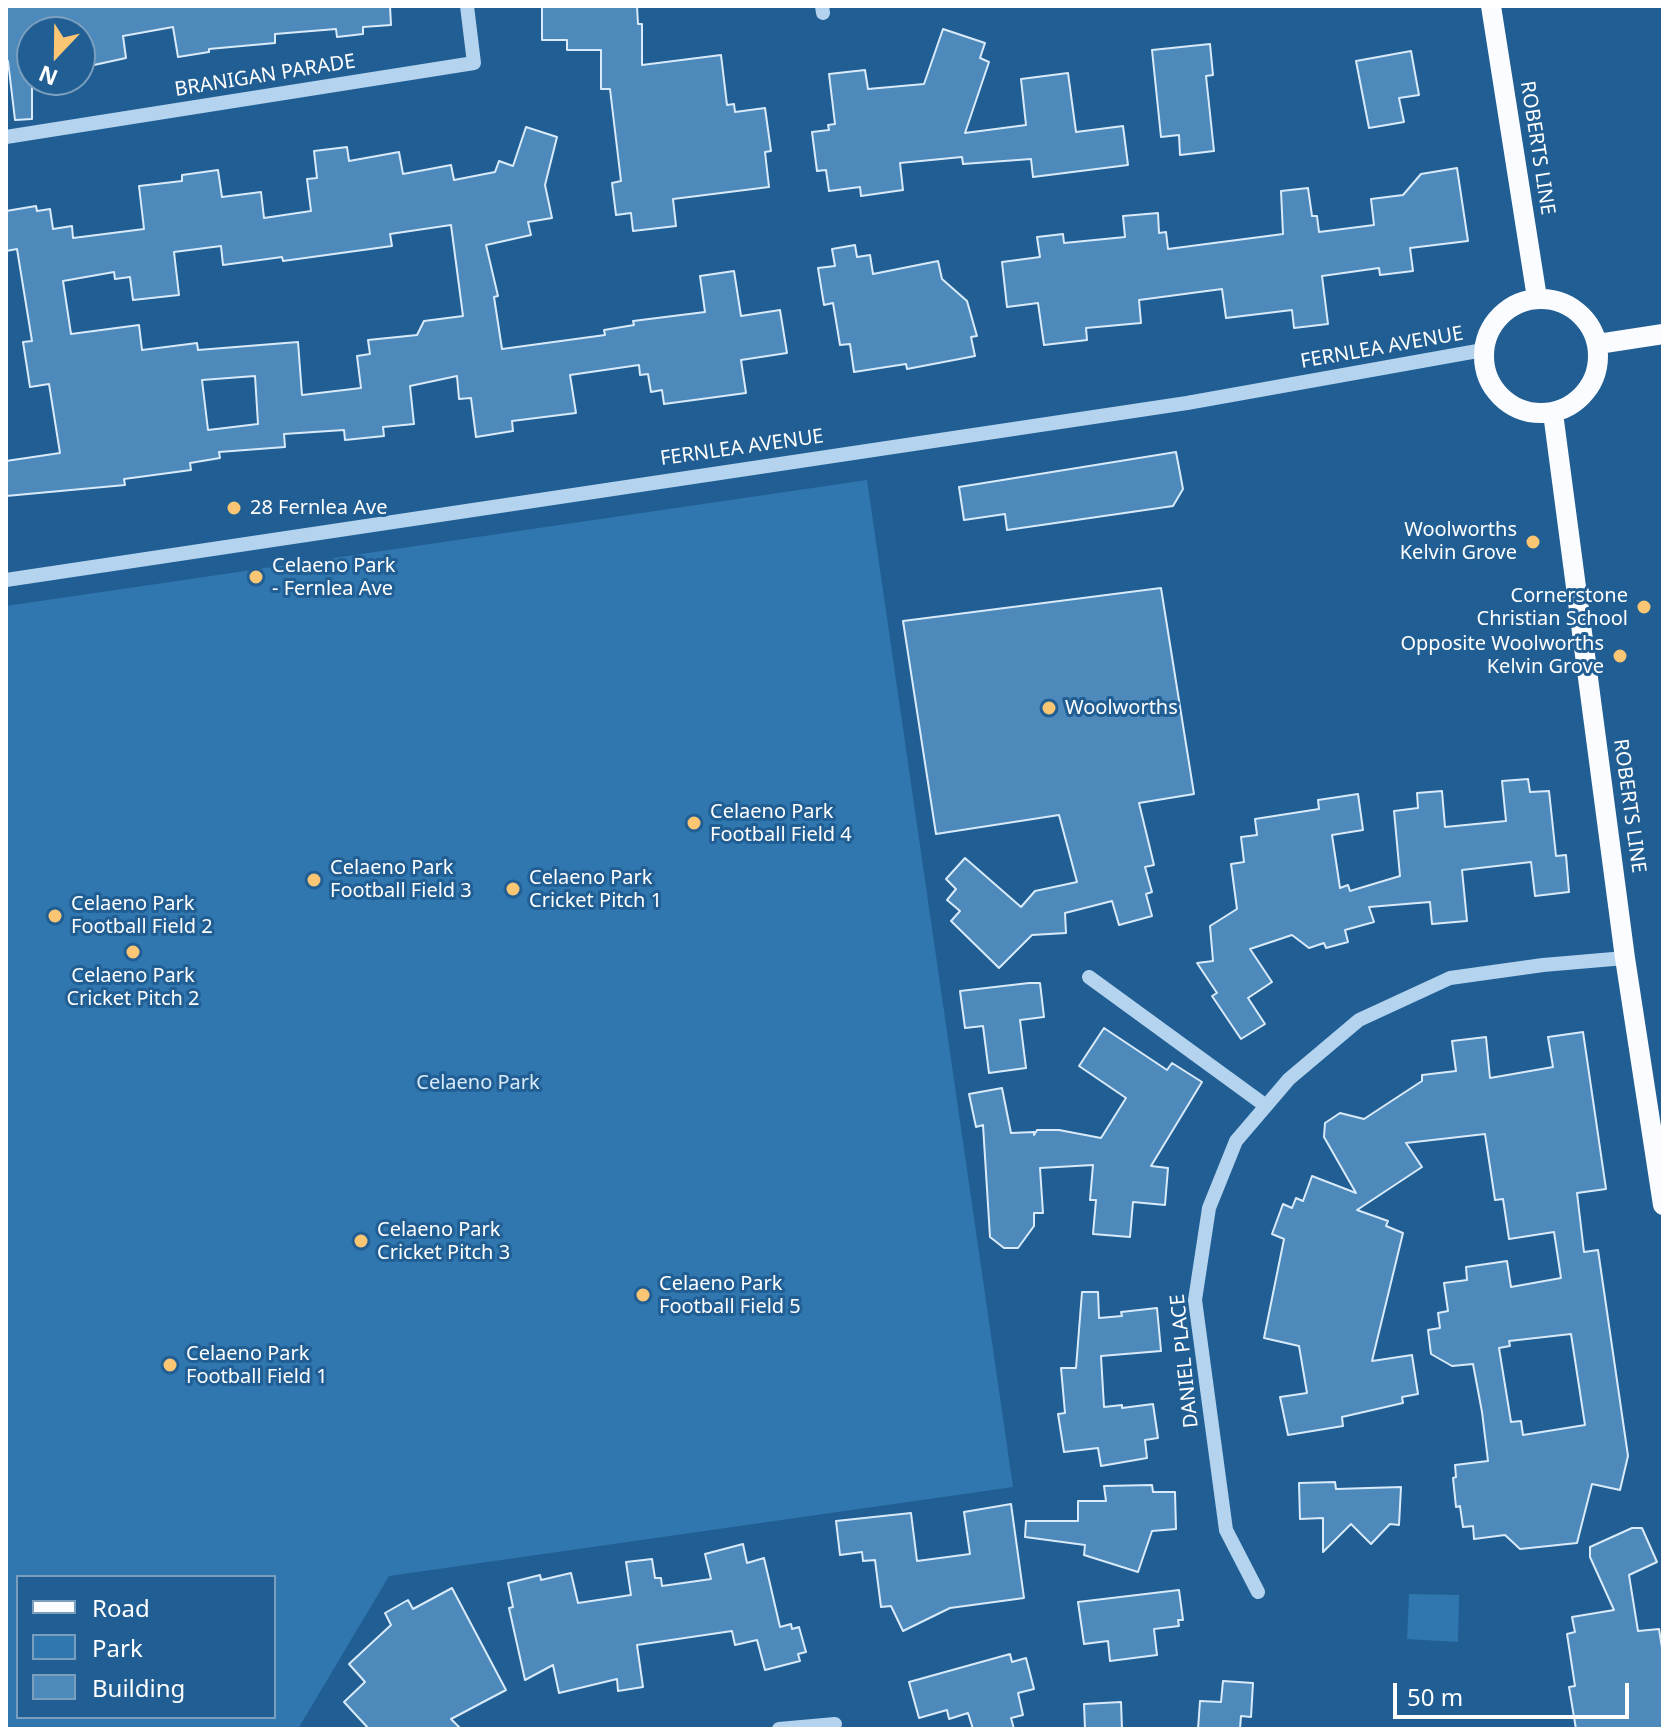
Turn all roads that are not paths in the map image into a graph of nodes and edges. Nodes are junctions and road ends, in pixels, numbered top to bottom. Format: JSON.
{"nodes":[{"id":1,"x":467,"y":6,"type":"edge"},
{"id":2,"x":1491,"y":6,"type":"edge"},
{"id":3,"x":6,"y":137,"type":"edge"},
{"id":4,"x":1537,"y":298,"type":"junction"},
{"id":5,"x":1663,"y":334,"type":"edge"},
{"id":6,"x":1598,"y":344,"type":"junction"},
{"id":7,"x":1483,"y":350,"type":"junction"},
{"id":8,"x":1553,"y":413,"type":"junction"},
{"id":9,"x":6,"y":580,"type":"edge"},
{"id":10,"x":1625,"y":958,"type":"junction"},
{"id":11,"x":1089,"y":977,"type":"dead end"},
{"id":12,"x":1266,"y":1106,"type":"junction"},
{"id":13,"x":1663,"y":1205,"type":"edge"},
{"id":14,"x":1258,"y":1592,"type":"dead end"},
{"id":15,"x":835,"y":1724,"type":"dead end"},
{"id":16,"x":779,"y":1729,"type":"edge"}],
"edges":[{"from":1,"to":3,"type":"street","name":"BRANIGAN PARADE"},
{"from":2,"to":4,"type":"main road","name":"ROBERTS LINE"},
{"from":4,"to":6,"type":"main road"},
{"from":4,"to":7,"type":"main road"},
{"from":5,"to":6,"type":"main road"},
{"from":6,"to":8,"type":"main road"},
{"from":7,"to":8,"type":"main road"},
{"from":7,"to":9,"type":"street","name":"FERNLEA AVENUE"},
{"from":8,"to":10,"type":"main road","name":"ROBERTS LINE"},
{"from":10,"to":12,"type":"street","name":"DANIEL PLACE"},
{"from":10,"to":13,"type":"main road","name":"ROBERTS LINE"},
{"from":11,"to":12,"type":"street"},
{"from":12,"to":14,"type":"street","name":"DANIEL PLACE"},
{"from":15,"to":16,"type":"street"}]}
